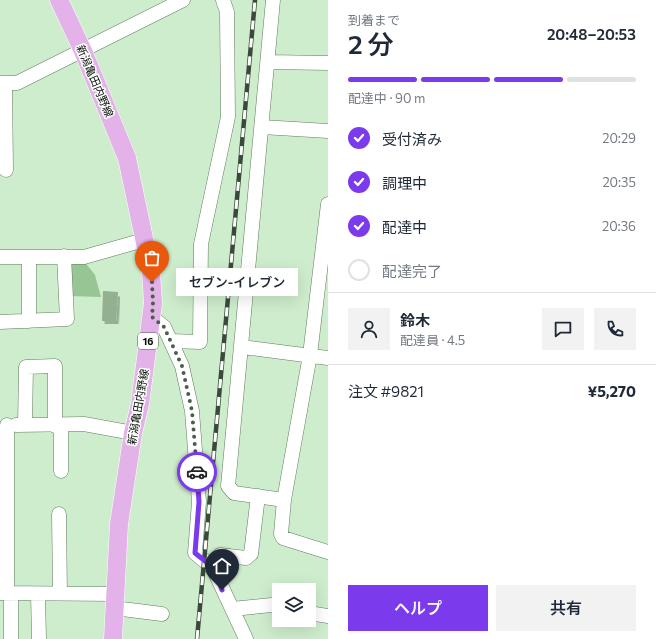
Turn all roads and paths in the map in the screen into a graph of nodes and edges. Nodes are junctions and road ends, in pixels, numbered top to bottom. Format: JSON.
{"nodes":[{"id":1,"x":59,"y":0,"type":"edge"},
{"id":2,"x":183,"y":0,"type":"edge"},
{"id":3,"x":223,"y":0,"type":"edge"},
{"id":4,"x":273,"y":0,"type":"edge"},
{"id":5,"x":83,"y":51,"type":"junction"},
{"id":6,"x":268,"y":62,"type":"junction"},
{"id":7,"x":328,"y":62,"type":"edge"},
{"id":8,"x":3,"y":83,"type":"edge"},
{"id":9,"x":262,"y":126,"type":"junction"},
{"id":10,"x":328,"y":131,"type":"edge"},
{"id":11,"x":6,"y":170,"type":"dead end"},
{"id":12,"x":328,"y":204,"type":"edge"},
{"id":13,"x":144,"y":240,"type":"junction"},
{"id":14,"x":64,"y":256,"type":"junction"},
{"id":15,"x":0,"y":257,"type":"edge"},
{"id":16,"x":29,"y":257,"type":"junction"},
{"id":17,"x":152,"y":317,"type":"junction"},
{"id":18,"x":29,"y":320,"type":"junction"},
{"id":19,"x":0,"y":322,"type":"edge"},
{"id":20,"x":171,"y":341,"type":"junction"},
{"id":21,"x":242,"y":347,"type":"junction"},
{"id":22,"x":310,"y":355,"type":"junction"},
{"id":23,"x":328,"y":358,"type":"edge"},
{"id":24,"x":4,"y":425,"type":"edge"},
{"id":25,"x":25,"y":425,"type":"junction"},
{"id":26,"x":58,"y":426,"type":"junction"},
{"id":27,"x":133,"y":433,"type":"junction"},
{"id":28,"x":61,"y":470,"type":"dead end"},
{"id":29,"x":258,"y":496,"type":"junction"},
{"id":30,"x":284,"y":500,"type":"junction"},
{"id":31,"x":59,"y":514,"type":"dead end"},
{"id":32,"x":328,"y":552,"type":"edge"},
{"id":33,"x":214,"y":568,"type":"junction"},
{"id":34,"x":6,"y":593,"type":"edge"},
{"id":35,"x":38,"y":594,"type":"junction"},
{"id":36,"x":60,"y":594,"type":"junction"},
{"id":37,"x":114,"y":601,"type":"junction"},
{"id":38,"x":272,"y":605,"type":"edge"},
{"id":39,"x":232,"y":609,"type":"junction"},
{"id":40,"x":162,"y":614,"type":"dead end"},
{"id":41,"x":316,"y":614,"type":"edge"},
{"id":42,"x":328,"y":616,"type":"edge"},
{"id":43,"x":11,"y":639,"type":"edge"},
{"id":44,"x":39,"y":639,"type":"edge"},
{"id":45,"x":113,"y":639,"type":"edge"},
{"id":46,"x":246,"y":639,"type":"edge"}],
"edges":[{"from":1,"to":5,"type":"main road","name":"新潟亀田内野線","number":"16"},
{"from":2,"to":5,"type":"street"},
{"from":3,"to":20,"type":"street"},
{"from":4,"to":6,"type":"street"},
{"from":5,"to":8,"type":"street"},
{"from":5,"to":13,"type":"main road","name":"新潟亀田内野線","number":"16"},
{"from":6,"to":7,"type":"street"},
{"from":6,"to":9,"type":"street"},
{"from":8,"to":11,"type":"street"},
{"from":9,"to":10,"type":"street"},
{"from":9,"to":21,"type":"street"},
{"from":12,"to":22,"type":"street"},
{"from":13,"to":14,"type":"street"},
{"from":13,"to":17,"type":"main road","name":"新潟亀田内野線","number":"16"},
{"from":14,"to":16,"type":"street"},
{"from":14,"to":18,"type":"street"},
{"from":15,"to":16,"type":"street"},
{"from":16,"to":18,"type":"street"},
{"from":17,"to":20,"type":"street"},
{"from":17,"to":27,"type":"main road","name":"新潟亀田内野線","number":"16"},
{"from":18,"to":19,"type":"street"},
{"from":20,"to":33,"type":"street"},
{"from":21,"to":22,"type":"street"},
{"from":21,"to":29,"type":"street"},
{"from":22,"to":23,"type":"street"},
{"from":22,"to":30,"type":"street"},
{"from":24,"to":25,"type":"street"},
{"from":24,"to":34,"type":"street"},
{"from":25,"to":26,"type":"street"},
{"from":25,"to":26,"type":"street"},
{"from":26,"to":27,"type":"street"},
{"from":26,"to":28,"type":"street"},
{"from":27,"to":37,"type":"main road","name":"新潟亀田内野線","number":"16"},
{"from":29,"to":30,"type":"street"},
{"from":29,"to":33,"type":"street"},
{"from":30,"to":32,"type":"street"},
{"from":31,"to":36,"type":"street"},
{"from":33,"to":39,"type":"street"},
{"from":34,"to":35,"type":"street"},
{"from":34,"to":43,"type":"street"},
{"from":35,"to":36,"type":"street"},
{"from":35,"to":44,"type":"street"},
{"from":36,"to":37,"type":"street"},
{"from":37,"to":40,"type":"street"},
{"from":37,"to":45,"type":"main road","name":"新潟亀田内野線","number":"16"},
{"from":38,"to":39,"type":"street"},
{"from":39,"to":46,"type":"street"},
{"from":41,"to":42,"type":"street"}]}
